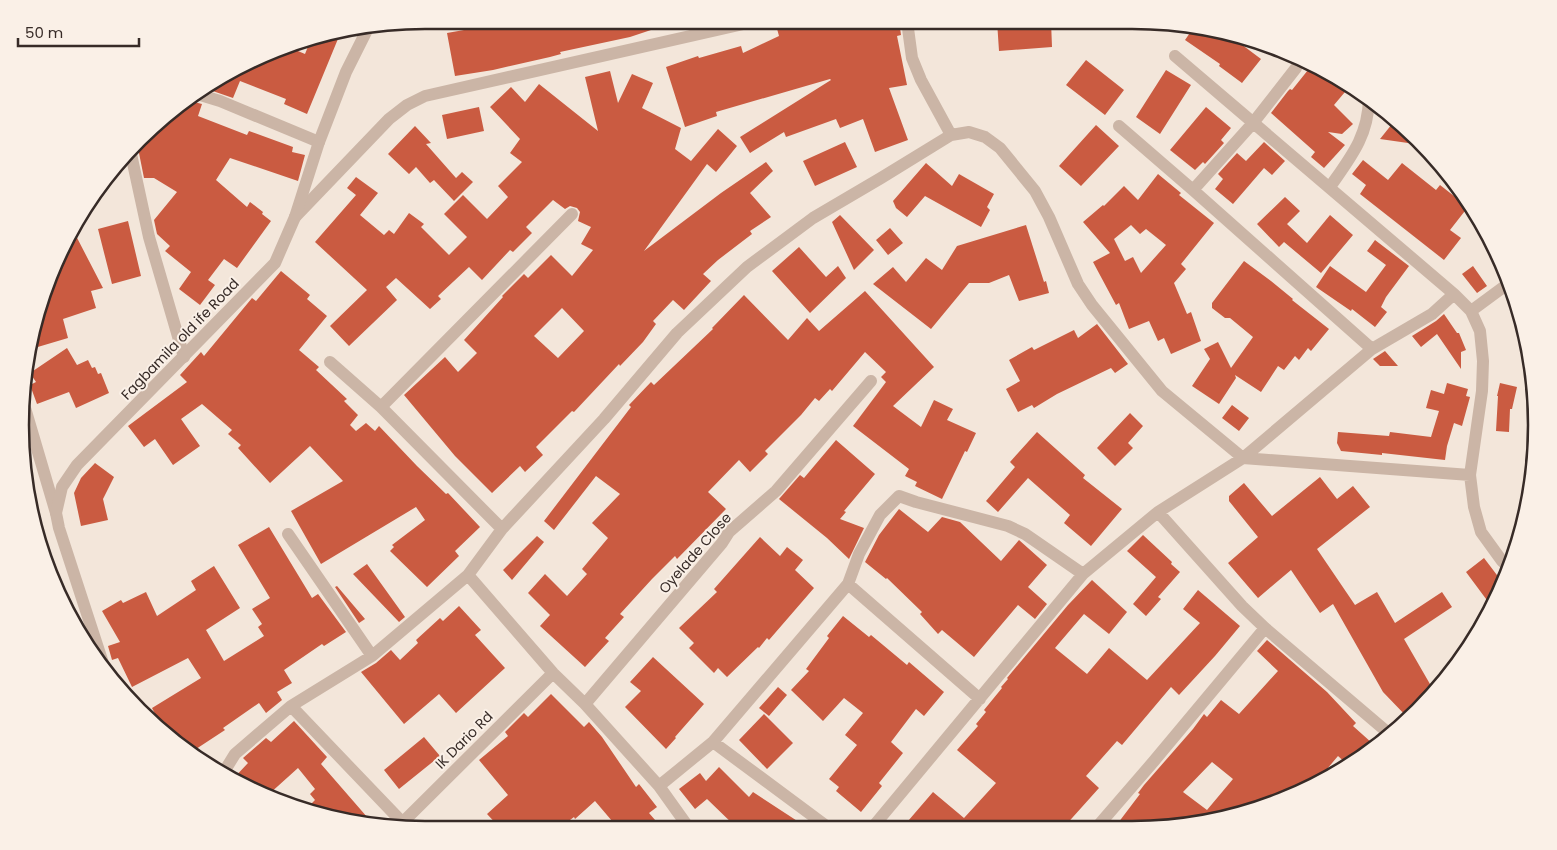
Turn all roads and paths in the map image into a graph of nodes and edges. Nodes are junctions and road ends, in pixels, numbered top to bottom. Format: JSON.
{"nodes":[{"id":1,"x":723,"y":29,"type":"edge"},
{"id":2,"x":908,"y":29,"type":"edge"},
{"id":3,"x":365,"y":33,"type":"edge"},
{"id":4,"x":1175,"y":56,"type":"dead end"},
{"id":5,"x":1296,"y":68,"type":"dead end"},
{"id":6,"x":204,"y":96,"type":"edge"},
{"id":7,"x":1369,"y":108,"type":"edge"},
{"id":8,"x":1253,"y":123,"type":"junction"},
{"id":9,"x":1118,"y":126,"type":"dead end"},
{"id":10,"x":950,"y":135,"type":"junction"},
{"id":11,"x":320,"y":142,"type":"junction"},
{"id":12,"x":132,"y":159,"type":"edge"},
{"id":13,"x":1330,"y":187,"type":"junction"},
{"id":14,"x":1193,"y":190,"type":"junction"},
{"id":15,"x":572,"y":214,"type":"dead end"},
{"id":16,"x":296,"y":217,"type":"junction"},
{"id":17,"x":1503,"y":287,"type":"edge"},
{"id":18,"x":1454,"y":294,"type":"junction"},
{"id":19,"x":1471,"y":311,"type":"junction"},
{"id":20,"x":1372,"y":349,"type":"junction"},
{"id":21,"x":184,"y":357,"type":"junction"},
{"id":22,"x":330,"y":362,"type":"dead end"},
{"id":23,"x":871,"y":381,"type":"dead end"},
{"id":24,"x":381,"y":408,"type":"junction"},
{"id":25,"x":29,"y":422,"type":"edge"},
{"id":26,"x":1243,"y":458,"type":"junction"},
{"id":27,"x":1470,"y":475,"type":"junction"},
{"id":28,"x":1158,"y":512,"type":"junction"},
{"id":29,"x":56,"y":513,"type":"junction"},
{"id":30,"x":502,"y":530,"type":"junction"},
{"id":31,"x":288,"y":534,"type":"dead end"},
{"id":32,"x":1503,"y":562,"type":"edge"},
{"id":33,"x":1083,"y":574,"type":"junction"},
{"id":34,"x":468,"y":575,"type":"junction"},
{"id":35,"x":848,"y":584,"type":"junction"},
{"id":36,"x":1265,"y":628,"type":"junction"},
{"id":37,"x":98,"y":647,"type":"edge"},
{"id":38,"x":372,"y":656,"type":"junction"},
{"id":39,"x":553,"y":674,"type":"junction"},
{"id":40,"x":980,"y":699,"type":"junction"},
{"id":41,"x":585,"y":704,"type":"junction"},
{"id":42,"x":291,"y":706,"type":"junction"},
{"id":43,"x":1384,"y":730,"type":"edge"},
{"id":44,"x":713,"y":742,"type":"junction"},
{"id":45,"x":227,"y":768,"type":"edge"},
{"id":46,"x":659,"y":786,"type":"junction"},
{"id":47,"x":394,"y":820,"type":"edge"},
{"id":48,"x":404,"y":820,"type":"edge"},
{"id":49,"x":684,"y":821,"type":"edge"},
{"id":50,"x":819,"y":821,"type":"edge"},
{"id":51,"x":878,"y":821,"type":"edge"},
{"id":52,"x":1101,"y":821,"type":"edge"}],
"edges":[{"from":1,"to":16,"type":"street"},
{"from":2,"to":10,"type":"street"},
{"from":3,"to":11,"type":"street","name":"Fagbamila old ife Road"},
{"from":4,"to":8,"type":"street"},
{"from":5,"to":8,"type":"street"},
{"from":6,"to":11,"type":"street"},
{"from":7,"to":13,"type":"street"},
{"from":8,"to":13,"type":"street"},
{"from":8,"to":14,"type":"street"},
{"from":9,"to":14,"type":"street"},
{"from":10,"to":26,"type":"street"},
{"from":10,"to":30,"type":"street"},
{"from":11,"to":16,"type":"street","name":"Fagbamila old ife Road"},
{"from":12,"to":21,"type":"street"},
{"from":13,"to":18,"type":"street"},
{"from":14,"to":20,"type":"street"},
{"from":15,"to":24,"type":"street"},
{"from":16,"to":21,"type":"street","name":"Fagbamila old ife Road"},
{"from":17,"to":19,"type":"street"},
{"from":18,"to":19,"type":"street"},
{"from":18,"to":20,"type":"street"},
{"from":19,"to":27,"type":"street"},
{"from":20,"to":26,"type":"street"},
{"from":21,"to":29,"type":"street","name":"Fagbamila old ife Road"},
{"from":22,"to":24,"type":"street"},
{"from":23,"to":41,"type":"street","name":"Oyelade Close"},
{"from":24,"to":30,"type":"street"},
{"from":25,"to":29,"type":"street"},
{"from":26,"to":27,"type":"street"},
{"from":26,"to":28,"type":"street"},
{"from":27,"to":32,"type":"street"},
{"from":28,"to":33,"type":"street"},
{"from":28,"to":36,"type":"street"},
{"from":29,"to":37,"type":"street","name":"Fagbamila old ife Road"},
{"from":30,"to":34,"type":"street"},
{"from":31,"to":38,"type":"street"},
{"from":33,"to":35,"type":"street"},
{"from":33,"to":40,"type":"street"},
{"from":34,"to":38,"type":"street"},
{"from":34,"to":39,"type":"street"},
{"from":35,"to":40,"type":"street"},
{"from":35,"to":44,"type":"street"},
{"from":36,"to":43,"type":"street"},
{"from":36,"to":52,"type":"street"},
{"from":38,"to":42,"type":"street"},
{"from":39,"to":41,"type":"street"},
{"from":39,"to":48,"type":"street","name":"IK Dario Rd"},
{"from":40,"to":51,"type":"street"},
{"from":41,"to":46,"type":"street"},
{"from":42,"to":45,"type":"street"},
{"from":42,"to":47,"type":"street"},
{"from":44,"to":46,"type":"street"},
{"from":44,"to":50,"type":"street"},
{"from":46,"to":49,"type":"street"}]}
